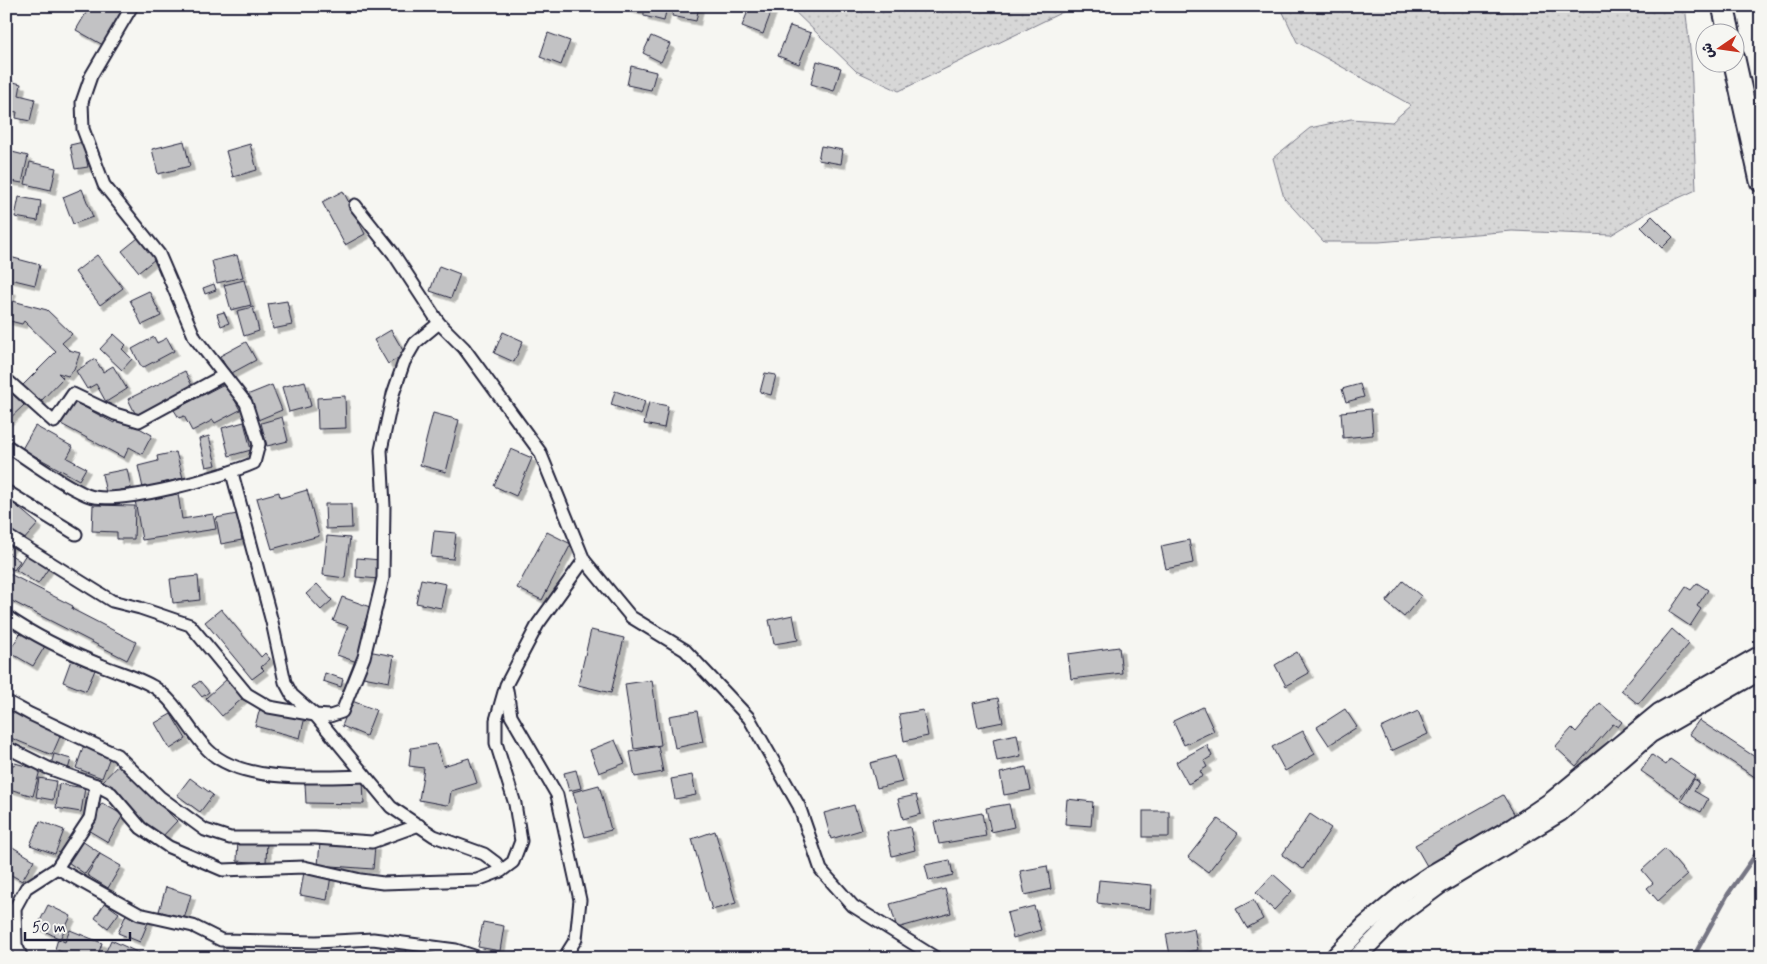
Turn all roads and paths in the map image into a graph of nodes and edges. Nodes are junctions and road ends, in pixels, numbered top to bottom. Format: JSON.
{"nodes":[{"id":1,"x":132,"y":6,"type":"edge"},
{"id":2,"x":1723,"y":6,"type":"edge"},
{"id":3,"x":1727,"y":22,"type":"edge"},
{"id":4,"x":1737,"y":72,"type":"edge"},
{"id":5,"x":1761,"y":181,"type":"edge"},
{"id":6,"x":355,"y":205,"type":"dead end"},
{"id":7,"x":438,"y":323,"type":"junction"},
{"id":8,"x":224,"y":375,"type":"junction"},
{"id":9,"x":6,"y":379,"type":"edge"},
{"id":10,"x":6,"y":445,"type":"edge"},
{"id":11,"x":232,"y":473,"type":"junction"},
{"id":12,"x":6,"y":491,"type":"edge"},
{"id":13,"x":76,"y":534,"type":"dead end"},
{"id":14,"x":6,"y":535,"type":"edge"},
{"id":15,"x":584,"y":560,"type":"junction"},
{"id":16,"x":6,"y":616,"type":"edge"},
{"id":17,"x":1761,"y":654,"type":"edge"},
{"id":18,"x":1761,"y":671,"type":"edge"},
{"id":19,"x":506,"y":686,"type":"junction"},
{"id":20,"x":6,"y":701,"type":"edge"},
{"id":21,"x":315,"y":715,"type":"junction"},
{"id":22,"x":6,"y":747,"type":"edge"},
{"id":23,"x":365,"y":776,"type":"junction"},
{"id":24,"x":96,"y":785,"type":"junction"},
{"id":25,"x":419,"y":825,"type":"junction"},
{"id":26,"x":57,"y":868,"type":"junction"},
{"id":27,"x":501,"y":871,"type":"junction"},
{"id":28,"x":22,"y":958,"type":"edge"},
{"id":29,"x":480,"y":958,"type":"edge"},
{"id":30,"x":564,"y":958,"type":"edge"},
{"id":31,"x":936,"y":958,"type":"edge"},
{"id":32,"x":1334,"y":958,"type":"edge"},
{"id":33,"x":1356,"y":958,"type":"edge"}],
"edges":[{"from":1,"to":8,"type":"street"},
{"from":2,"to":3,"type":"highway"},
{"from":4,"to":5,"type":"highway"},
{"from":6,"to":7,"type":"street"},
{"from":7,"to":15,"type":"street"},
{"from":7,"to":21,"type":"street"},
{"from":8,"to":9,"type":"street"},
{"from":8,"to":11,"type":"street"},
{"from":10,"to":11,"type":"street"},
{"from":11,"to":21,"type":"street"},
{"from":12,"to":13,"type":"street"},
{"from":14,"to":21,"type":"street"},
{"from":15,"to":19,"type":"street"},
{"from":15,"to":31,"type":"street"},
{"from":16,"to":23,"type":"street"},
{"from":17,"to":32,"type":"street"},
{"from":18,"to":33,"type":"street"},
{"from":19,"to":27,"type":"street"},
{"from":19,"to":30,"type":"street"},
{"from":20,"to":25,"type":"street"},
{"from":21,"to":23,"type":"street"},
{"from":22,"to":24,"type":"street"},
{"from":23,"to":25,"type":"street"},
{"from":24,"to":26,"type":"street"},
{"from":24,"to":27,"type":"street"},
{"from":25,"to":27,"type":"street"},
{"from":26,"to":28,"type":"street"},
{"from":26,"to":29,"type":"street"}]}
